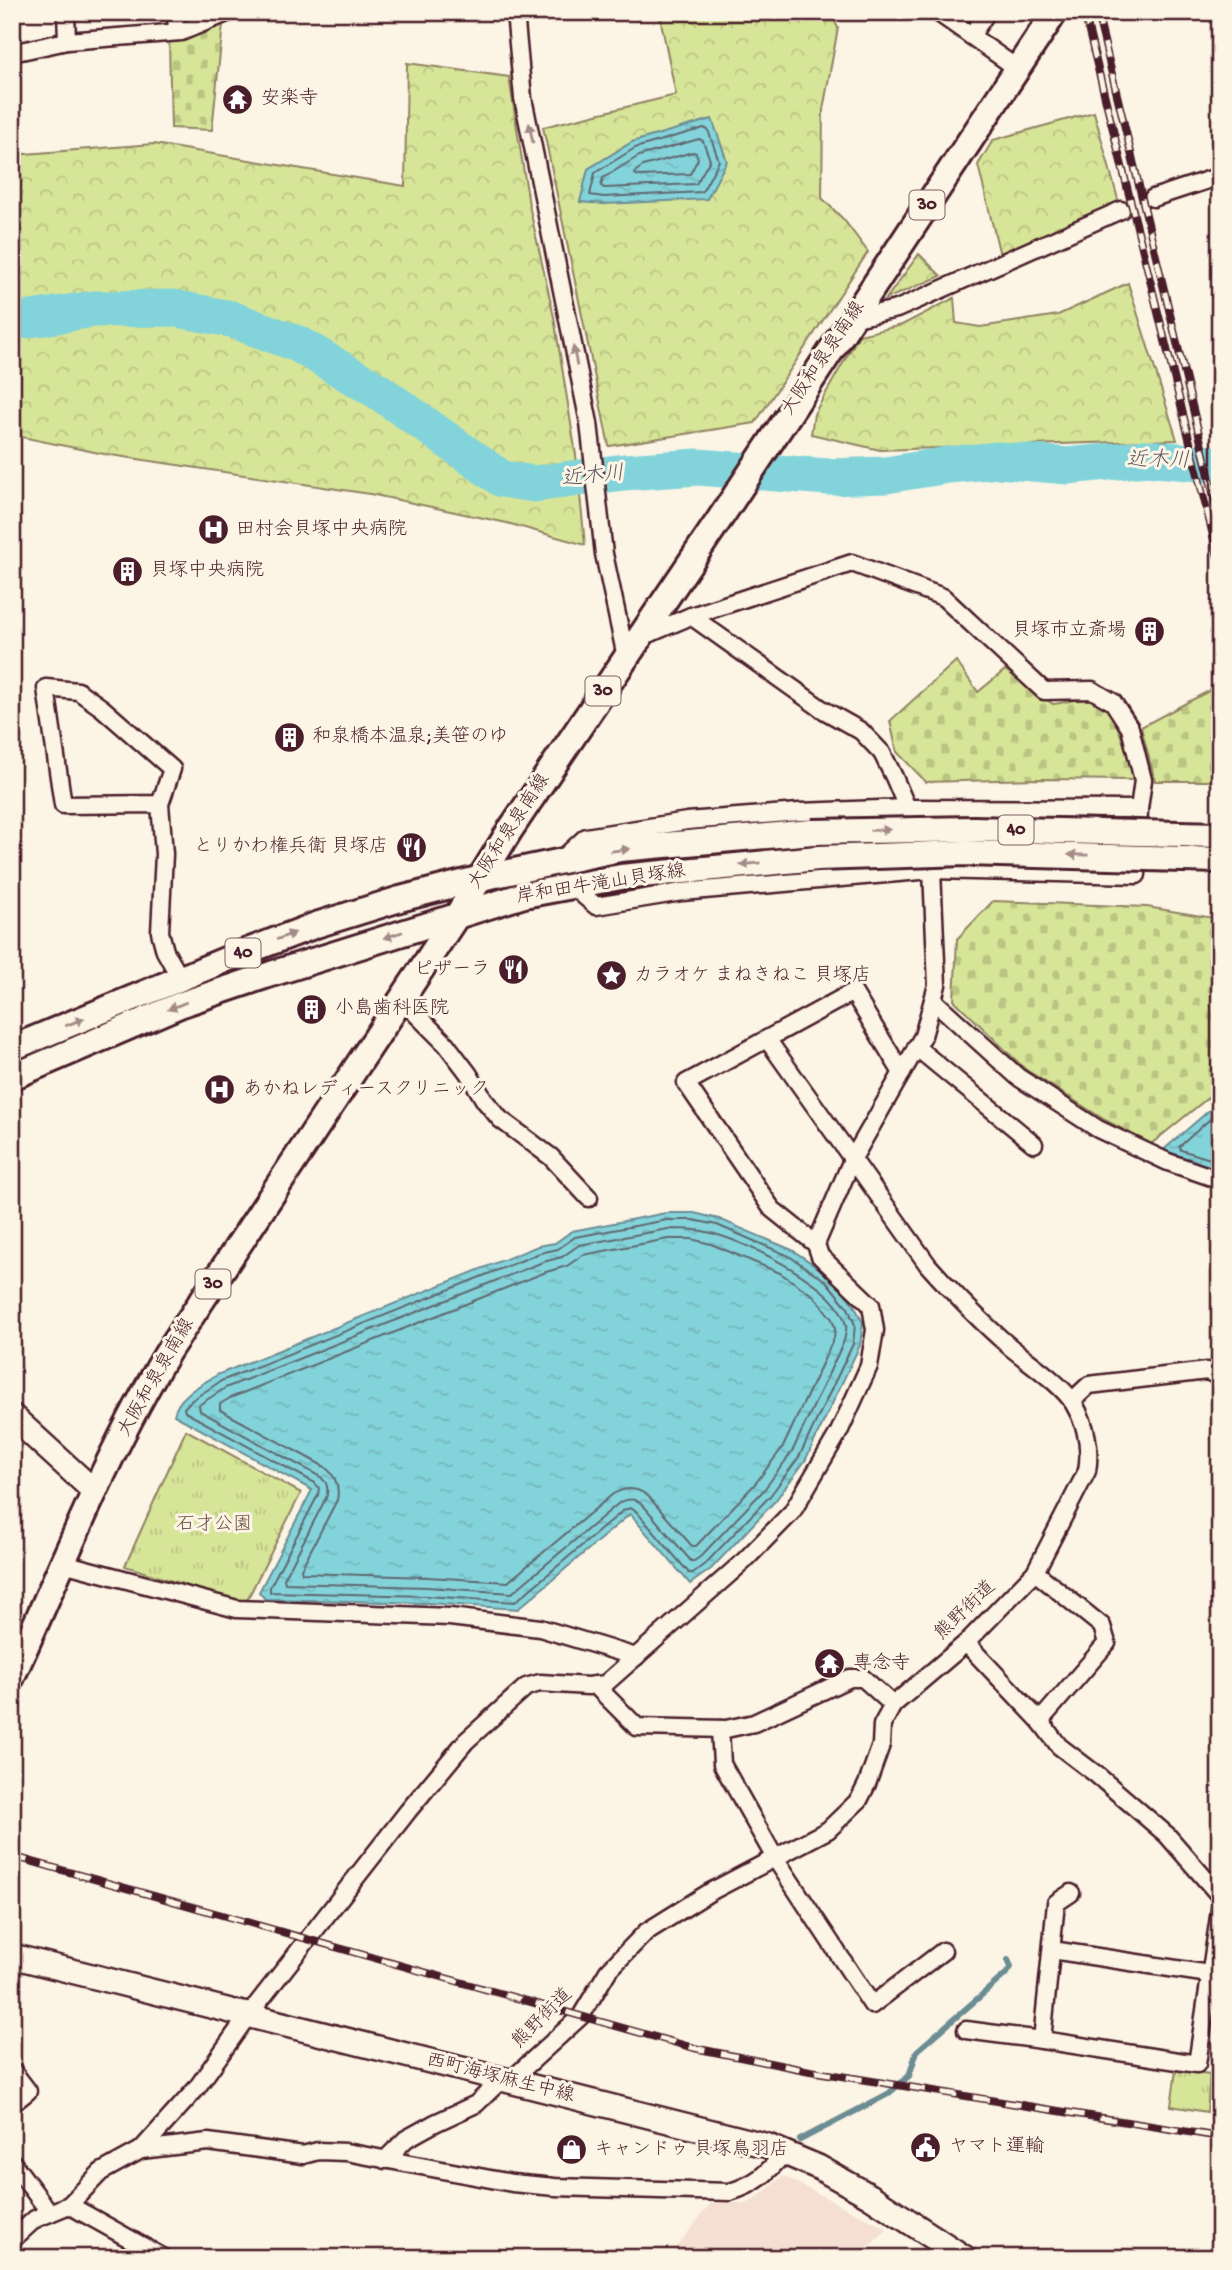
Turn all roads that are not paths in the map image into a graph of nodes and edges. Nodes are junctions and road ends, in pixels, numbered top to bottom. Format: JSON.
{"nodes":[{"id":1,"x":66,"y":12,"type":"edge"},
{"id":2,"x":176,"y":12,"type":"edge"},
{"id":3,"x":233,"y":12,"type":"edge"},
{"id":4,"x":515,"y":12,"type":"edge"},
{"id":5,"x":937,"y":12,"type":"edge"},
{"id":6,"x":987,"y":12,"type":"edge"},
{"id":7,"x":1055,"y":12,"type":"edge"},
{"id":8,"x":177,"y":32,"type":"junction"},
{"id":9,"x":971,"y":36,"type":"junction"},
{"id":10,"x":67,"y":41,"type":"junction"},
{"id":11,"x":12,"y":53,"type":"edge"},
{"id":12,"x":1018,"y":69,"type":"junction"},
{"id":13,"x":1220,"y":177,"type":"edge"},
{"id":14,"x":1153,"y":198,"type":"tunnel mouth"},
{"id":15,"x":1121,"y":210,"type":"tunnel mouth"},
{"id":16,"x":851,"y":319,"type":"junction"},
{"id":17,"x":691,"y":616,"type":"junction"},
{"id":18,"x":632,"y":648,"type":"junction"},
{"id":19,"x":160,"y":804,"type":"junction"},
{"id":20,"x":907,"y":808,"type":"junction"},
{"id":21,"x":1135,"y":820,"type":"junction"},
{"id":22,"x":1220,"y":823,"type":"edge"},
{"id":23,"x":1220,"y":835,"type":"edge"},
{"id":24,"x":1130,"y":857,"type":"junction"},
{"id":25,"x":560,"y":860,"type":"junction"},
{"id":26,"x":1220,"y":860,"type":"edge"},
{"id":27,"x":932,"y":870,"type":"junction"},
{"id":28,"x":481,"y":877,"type":"junction"},
{"id":29,"x":1220,"y":877,"type":"edge"},
{"id":30,"x":572,"y":886,"type":"junction"},
{"id":31,"x":458,"y":914,"type":"junction"},
{"id":32,"x":180,"y":978,"type":"junction"},
{"id":33,"x":401,"y":999,"type":"junction"},
{"id":34,"x":933,"y":1000,"type":"junction"},
{"id":35,"x":767,"y":1040,"type":"junction"},
{"id":36,"x":916,"y":1047,"type":"junction"},
{"id":37,"x":12,"y":1048,"type":"edge"},
{"id":38,"x":902,"y":1073,"type":"junction"},
{"id":39,"x":12,"y":1077,"type":"edge"},
{"id":40,"x":1034,"y":1144,"type":"dead end"},
{"id":41,"x":852,"y":1160,"type":"junction"},
{"id":42,"x":1220,"y":1180,"type":"edge"},
{"id":43,"x":589,"y":1198,"type":"dead end"},
{"id":44,"x":816,"y":1244,"type":"junction"},
{"id":45,"x":1220,"y":1377,"type":"edge"},
{"id":46,"x":1072,"y":1401,"type":"junction"},
{"id":47,"x":12,"y":1416,"type":"edge"},
{"id":48,"x":95,"y":1492,"type":"junction"},
{"id":49,"x":63,"y":1563,"type":"junction"},
{"id":50,"x":1035,"y":1572,"type":"junction"},
{"id":51,"x":966,"y":1643,"type":"junction"},
{"id":52,"x":636,"y":1657,"type":"junction"},
{"id":53,"x":12,"y":1677,"type":"edge"},
{"id":54,"x":595,"y":1685,"type":"junction"},
{"id":55,"x":893,"y":1705,"type":"junction"},
{"id":56,"x":1040,"y":1721,"type":"junction"},
{"id":57,"x":720,"y":1729,"type":"junction"},
{"id":58,"x":775,"y":1858,"type":"junction"},
{"id":59,"x":1071,"y":1893,"type":"dead end"},
{"id":60,"x":1220,"y":1896,"type":"edge"},
{"id":61,"x":1220,"y":1910,"type":"edge"},
{"id":62,"x":1052,"y":1950,"type":"junction"},
{"id":63,"x":943,"y":1951,"type":"dead end"},
{"id":64,"x":12,"y":1956,"type":"edge"},
{"id":65,"x":1209,"y":1974,"type":"junction"},
{"id":66,"x":247,"y":2017,"type":"junction"},
{"id":67,"x":967,"y":2030,"type":"dead end"},
{"id":68,"x":1042,"y":2040,"type":"junction"},
{"id":69,"x":12,"y":2070,"type":"edge"},
{"id":70,"x":506,"y":2080,"type":"junction"},
{"id":71,"x":12,"y":2104,"type":"edge"},
{"id":72,"x":141,"y":2150,"type":"junction"},
{"id":73,"x":785,"y":2153,"type":"junction"},
{"id":74,"x":385,"y":2160,"type":"junction"},
{"id":75,"x":12,"y":2162,"type":"edge"},
{"id":76,"x":69,"y":2205,"type":"junction"},
{"id":77,"x":50,"y":2213,"type":"junction"},
{"id":78,"x":13,"y":2238,"type":"edge"},
{"id":79,"x":160,"y":2257,"type":"edge"},
{"id":80,"x":965,"y":2258,"type":"edge"}],
"edges":[{"from":1,"to":10,"type":"street"},
{"from":2,"to":8,"type":"street"},
{"from":3,"to":8,"type":"street"},
{"from":18,"to":4,"type":"street","one_way":true},
{"from":5,"to":9,"type":"street"},
{"from":6,"to":9,"type":"street"},
{"from":7,"to":12,"type":"main road","name":"大阪和泉泉南線","number":"30"},
{"from":8,"to":10,"type":"street"},
{"from":9,"to":12,"type":"street"},
{"from":10,"to":11,"type":"street"},
{"from":12,"to":16,"type":"main road","name":"大阪和泉泉南線","number":"30"},
{"from":13,"to":14,"type":"street"},
{"from":15,"to":16,"type":"street"},
{"from":16,"to":18,"type":"main road","name":"大阪和泉泉南線","number":"30"},
{"from":17,"to":18,"type":"street"},
{"from":17,"to":20,"type":"street"},
{"from":17,"to":21,"type":"street"},
{"from":18,"to":28,"type":"main road","name":"大阪和泉泉南線","number":"30"},
{"from":19,"to":19,"type":"street"},
{"from":19,"to":32,"type":"street"},
{"from":20,"to":21,"type":"street"},
{"from":20,"to":25,"type":"street"},
{"from":20,"to":27,"type":"street"},
{"from":21,"to":22,"type":"main road","bridge":true},
{"from":21,"to":23,"type":"main road","name":"岸和田牛滝山貝塚線","number":"40","bridge":true},
{"from":25,"to":21,"type":"main road","name":"岸和田牛滝山貝塚線","number":"40","one_way":true,"bridge":true},
{"from":21,"to":27,"type":"street"},
{"from":24,"to":26,"type":"main road","name":"岸和田牛滝山貝塚線","number":"40","bridge":true},
{"from":24,"to":29,"type":"main road"},
{"from":24,"to":30,"type":"main road","name":"岸和田牛滝山貝塚線","number":"40","one_way":true,"bridge":true},
{"from":25,"to":28,"type":"main road","name":"岸和田牛滝山貝塚線","number":"40"},
{"from":27,"to":30,"type":"street"},
{"from":27,"to":34,"type":"street"},
{"from":28,"to":31,"type":"main road","name":"大阪和泉泉南線","number":"30"},
{"from":32,"to":28,"type":"main road","name":"岸和田牛滝山貝塚線","number":"40","one_way":true},
{"from":30,"to":31,"type":"main road","name":"岸和田牛滝山貝塚線","number":"40"},
{"from":31,"to":33,"type":"main road","name":"大阪和泉泉南線","number":"30"},
{"from":31,"to":39,"type":"main road","name":"岸和田牛滝山貝塚線","number":"40","one_way":true},
{"from":37,"to":32,"type":"main road","name":"岸和田牛滝山貝塚線","number":"40","one_way":true},
{"from":33,"to":43,"type":"street"},
{"from":33,"to":48,"type":"main road","name":"大阪和泉泉南線","number":"30"},
{"from":34,"to":36,"type":"street"},
{"from":34,"to":42,"type":"street"},
{"from":35,"to":38,"type":"street"},
{"from":35,"to":41,"type":"street","name":"熊野街道"},
{"from":35,"to":44,"type":"street"},
{"from":36,"to":38,"type":"street"},
{"from":36,"to":40,"type":"street"},
{"from":38,"to":41,"type":"street"},
{"from":41,"to":44,"type":"street"},
{"from":41,"to":46,"type":"street","name":"熊野街道"},
{"from":44,"to":52,"type":"street"},
{"from":45,"to":46,"type":"street"},
{"from":46,"to":50,"type":"street","name":"熊野街道"},
{"from":47,"to":48,"type":"street"},
{"from":48,"to":49,"type":"main road","name":"大阪和泉泉南線","number":"30"},
{"from":49,"to":52,"type":"street"},
{"from":49,"to":53,"type":"main road","name":"大阪和泉泉南線","number":"30"},
{"from":50,"to":51,"type":"street","name":"熊野街道"},
{"from":50,"to":56,"type":"street"},
{"from":51,"to":55,"type":"street","name":"熊野街道"},
{"from":51,"to":56,"type":"street"},
{"from":52,"to":54,"type":"street"},
{"from":54,"to":57,"type":"street"},
{"from":54,"to":66,"type":"street"},
{"from":55,"to":57,"type":"street"},
{"from":55,"to":58,"type":"street","name":"熊野街道"},
{"from":56,"to":60,"type":"street"},
{"from":57,"to":58,"type":"street"},
{"from":58,"to":63,"type":"street"},
{"from":58,"to":70,"type":"street","name":"熊野街道"},
{"from":59,"to":62,"type":"street"},
{"from":61,"to":65,"type":"street"},
{"from":62,"to":65,"type":"street"},
{"from":62,"to":68,"type":"street"},
{"from":64,"to":66,"type":"street","name":"西町海塚麻生中線"},
{"from":65,"to":68,"type":"street"},
{"from":66,"to":70,"type":"street","name":"西町海塚麻生中線"},
{"from":66,"to":72,"type":"street"},
{"from":67,"to":68,"type":"street"},
{"from":69,"to":71,"type":"street"},
{"from":70,"to":73,"type":"street","name":"西町海塚麻生中線"},
{"from":70,"to":74,"type":"street","name":"熊野街道"},
{"from":72,"to":74,"type":"street"},
{"from":72,"to":76,"type":"street"},
{"from":73,"to":74,"type":"street"},
{"from":73,"to":80,"type":"street","name":"西町海塚麻生中線"},
{"from":75,"to":77,"type":"street"},
{"from":76,"to":77,"type":"street"},
{"from":76,"to":79,"type":"street"},
{"from":77,"to":78,"type":"street"}]}
